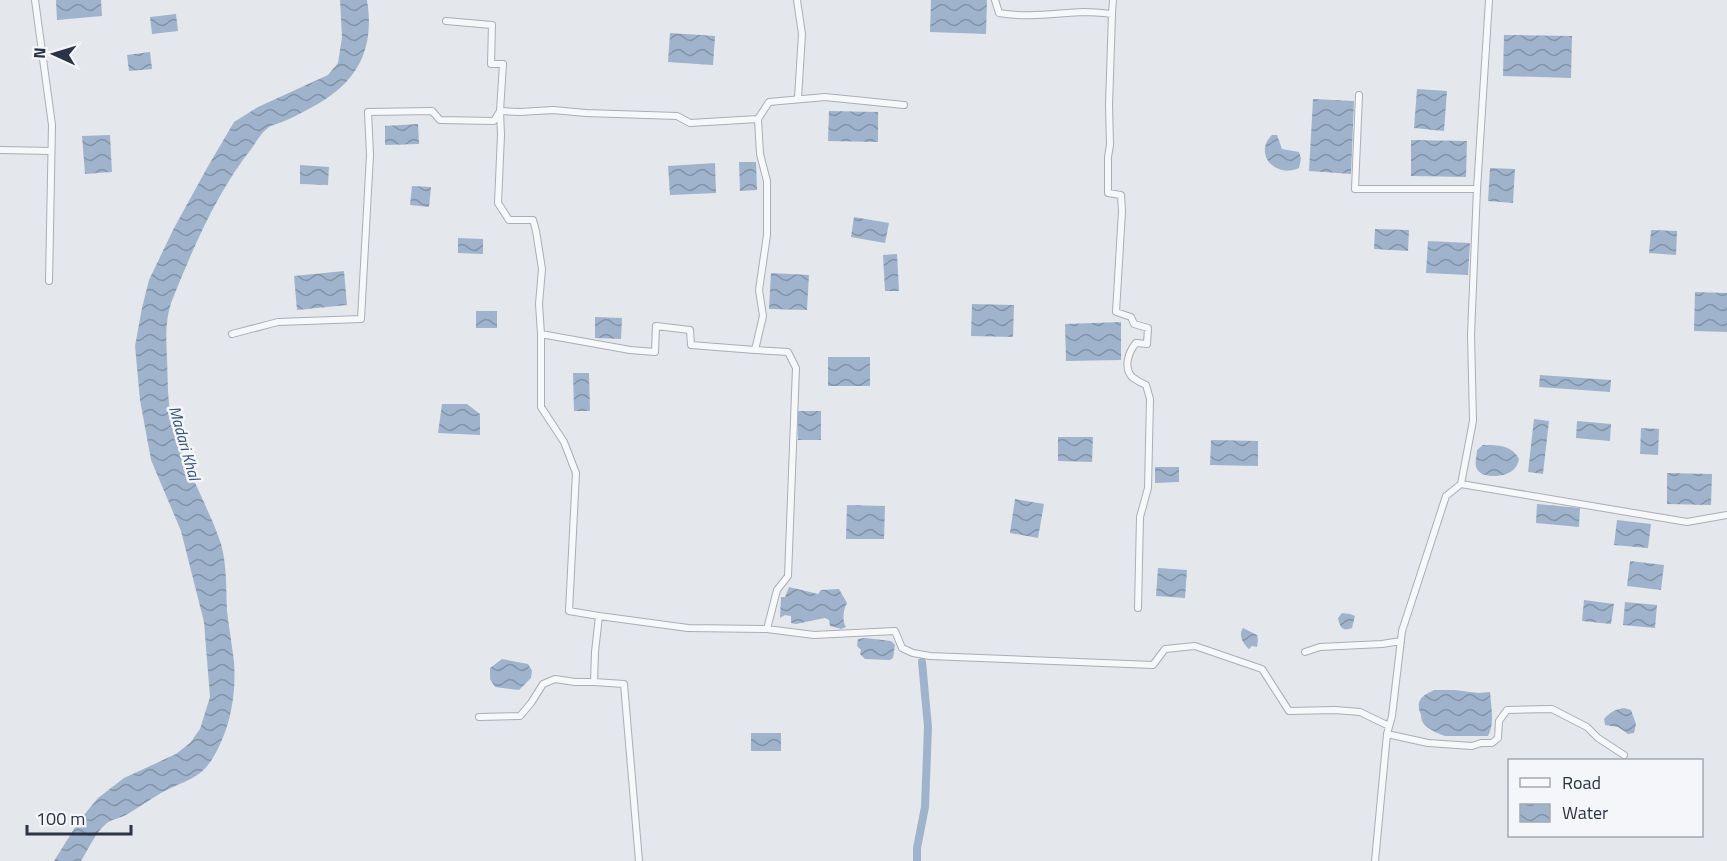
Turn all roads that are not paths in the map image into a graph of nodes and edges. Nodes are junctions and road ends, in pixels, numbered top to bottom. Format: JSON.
{"nodes":[{"id":1,"x":35,"y":0,"type":"edge"},
{"id":2,"x":797,"y":0,"type":"edge"},
{"id":3,"x":995,"y":0,"type":"edge"},
{"id":4,"x":1113,"y":0,"type":"edge"},
{"id":5,"x":1490,"y":0,"type":"edge"},
{"id":6,"x":1112,"y":14,"type":"junction"},
{"id":7,"x":446,"y":21,"type":"dead end"},
{"id":8,"x":1359,"y":95,"type":"dead end"},
{"id":9,"x":798,"y":98,"type":"junction"},
{"id":10,"x":904,"y":105,"type":"dead end"},
{"id":11,"x":500,"y":111,"type":"junction"},
{"id":12,"x":758,"y":120,"type":"junction"},
{"id":13,"x":0,"y":150,"type":"edge"},
{"id":14,"x":51,"y":151,"type":"junction"},
{"id":15,"x":1477,"y":189,"type":"junction"},
{"id":16,"x":49,"y":281,"type":"dead end"},
{"id":17,"x":232,"y":334,"type":"dead end"},
{"id":18,"x":541,"y":334,"type":"junction"},
{"id":19,"x":755,"y":350,"type":"junction"},
{"id":20,"x":1461,"y":484,"type":"junction"},
{"id":21,"x":1727,"y":515,"type":"edge"},
{"id":22,"x":1138,"y":608,"type":"dead end"},
{"id":23,"x":599,"y":616,"type":"junction"},
{"id":24,"x":767,"y":629,"type":"junction"},
{"id":25,"x":1401,"y":641,"type":"junction"},
{"id":26,"x":1305,"y":652,"type":"dead end"},
{"id":27,"x":594,"y":682,"type":"junction"},
{"id":28,"x":479,"y":717,"type":"dead end"},
{"id":29,"x":1389,"y":726,"type":"junction"},
{"id":30,"x":1387,"y":734,"type":"junction"},
{"id":31,"x":1624,"y":755,"type":"dead end"},
{"id":32,"x":639,"y":861,"type":"edge"},
{"id":33,"x":1375,"y":861,"type":"edge"}],
"edges":[{"from":1,"to":14,"type":"street"},
{"from":2,"to":9,"type":"street"},
{"from":3,"to":6,"type":"street"},
{"from":4,"to":6,"type":"street"},
{"from":5,"to":15,"type":"street"},
{"from":6,"to":22,"type":"street"},
{"from":7,"to":11,"type":"street"},
{"from":8,"to":15,"type":"street"},
{"from":9,"to":10,"type":"street"},
{"from":9,"to":12,"type":"street"},
{"from":11,"to":12,"type":"street"},
{"from":11,"to":17,"type":"street"},
{"from":11,"to":18,"type":"street"},
{"from":12,"to":19,"type":"street"},
{"from":13,"to":14,"type":"street"},
{"from":14,"to":16,"type":"street"},
{"from":15,"to":20,"type":"street"},
{"from":18,"to":19,"type":"street"},
{"from":18,"to":23,"type":"street"},
{"from":19,"to":24,"type":"street"},
{"from":20,"to":21,"type":"street"},
{"from":20,"to":25,"type":"street"},
{"from":23,"to":24,"type":"street"},
{"from":23,"to":27,"type":"street"},
{"from":24,"to":29,"type":"street"},
{"from":25,"to":26,"type":"street"},
{"from":25,"to":29,"type":"street"},
{"from":27,"to":28,"type":"street"},
{"from":27,"to":32,"type":"street"},
{"from":29,"to":30,"type":"street"},
{"from":30,"to":31,"type":"street"},
{"from":30,"to":33,"type":"street"}]}
